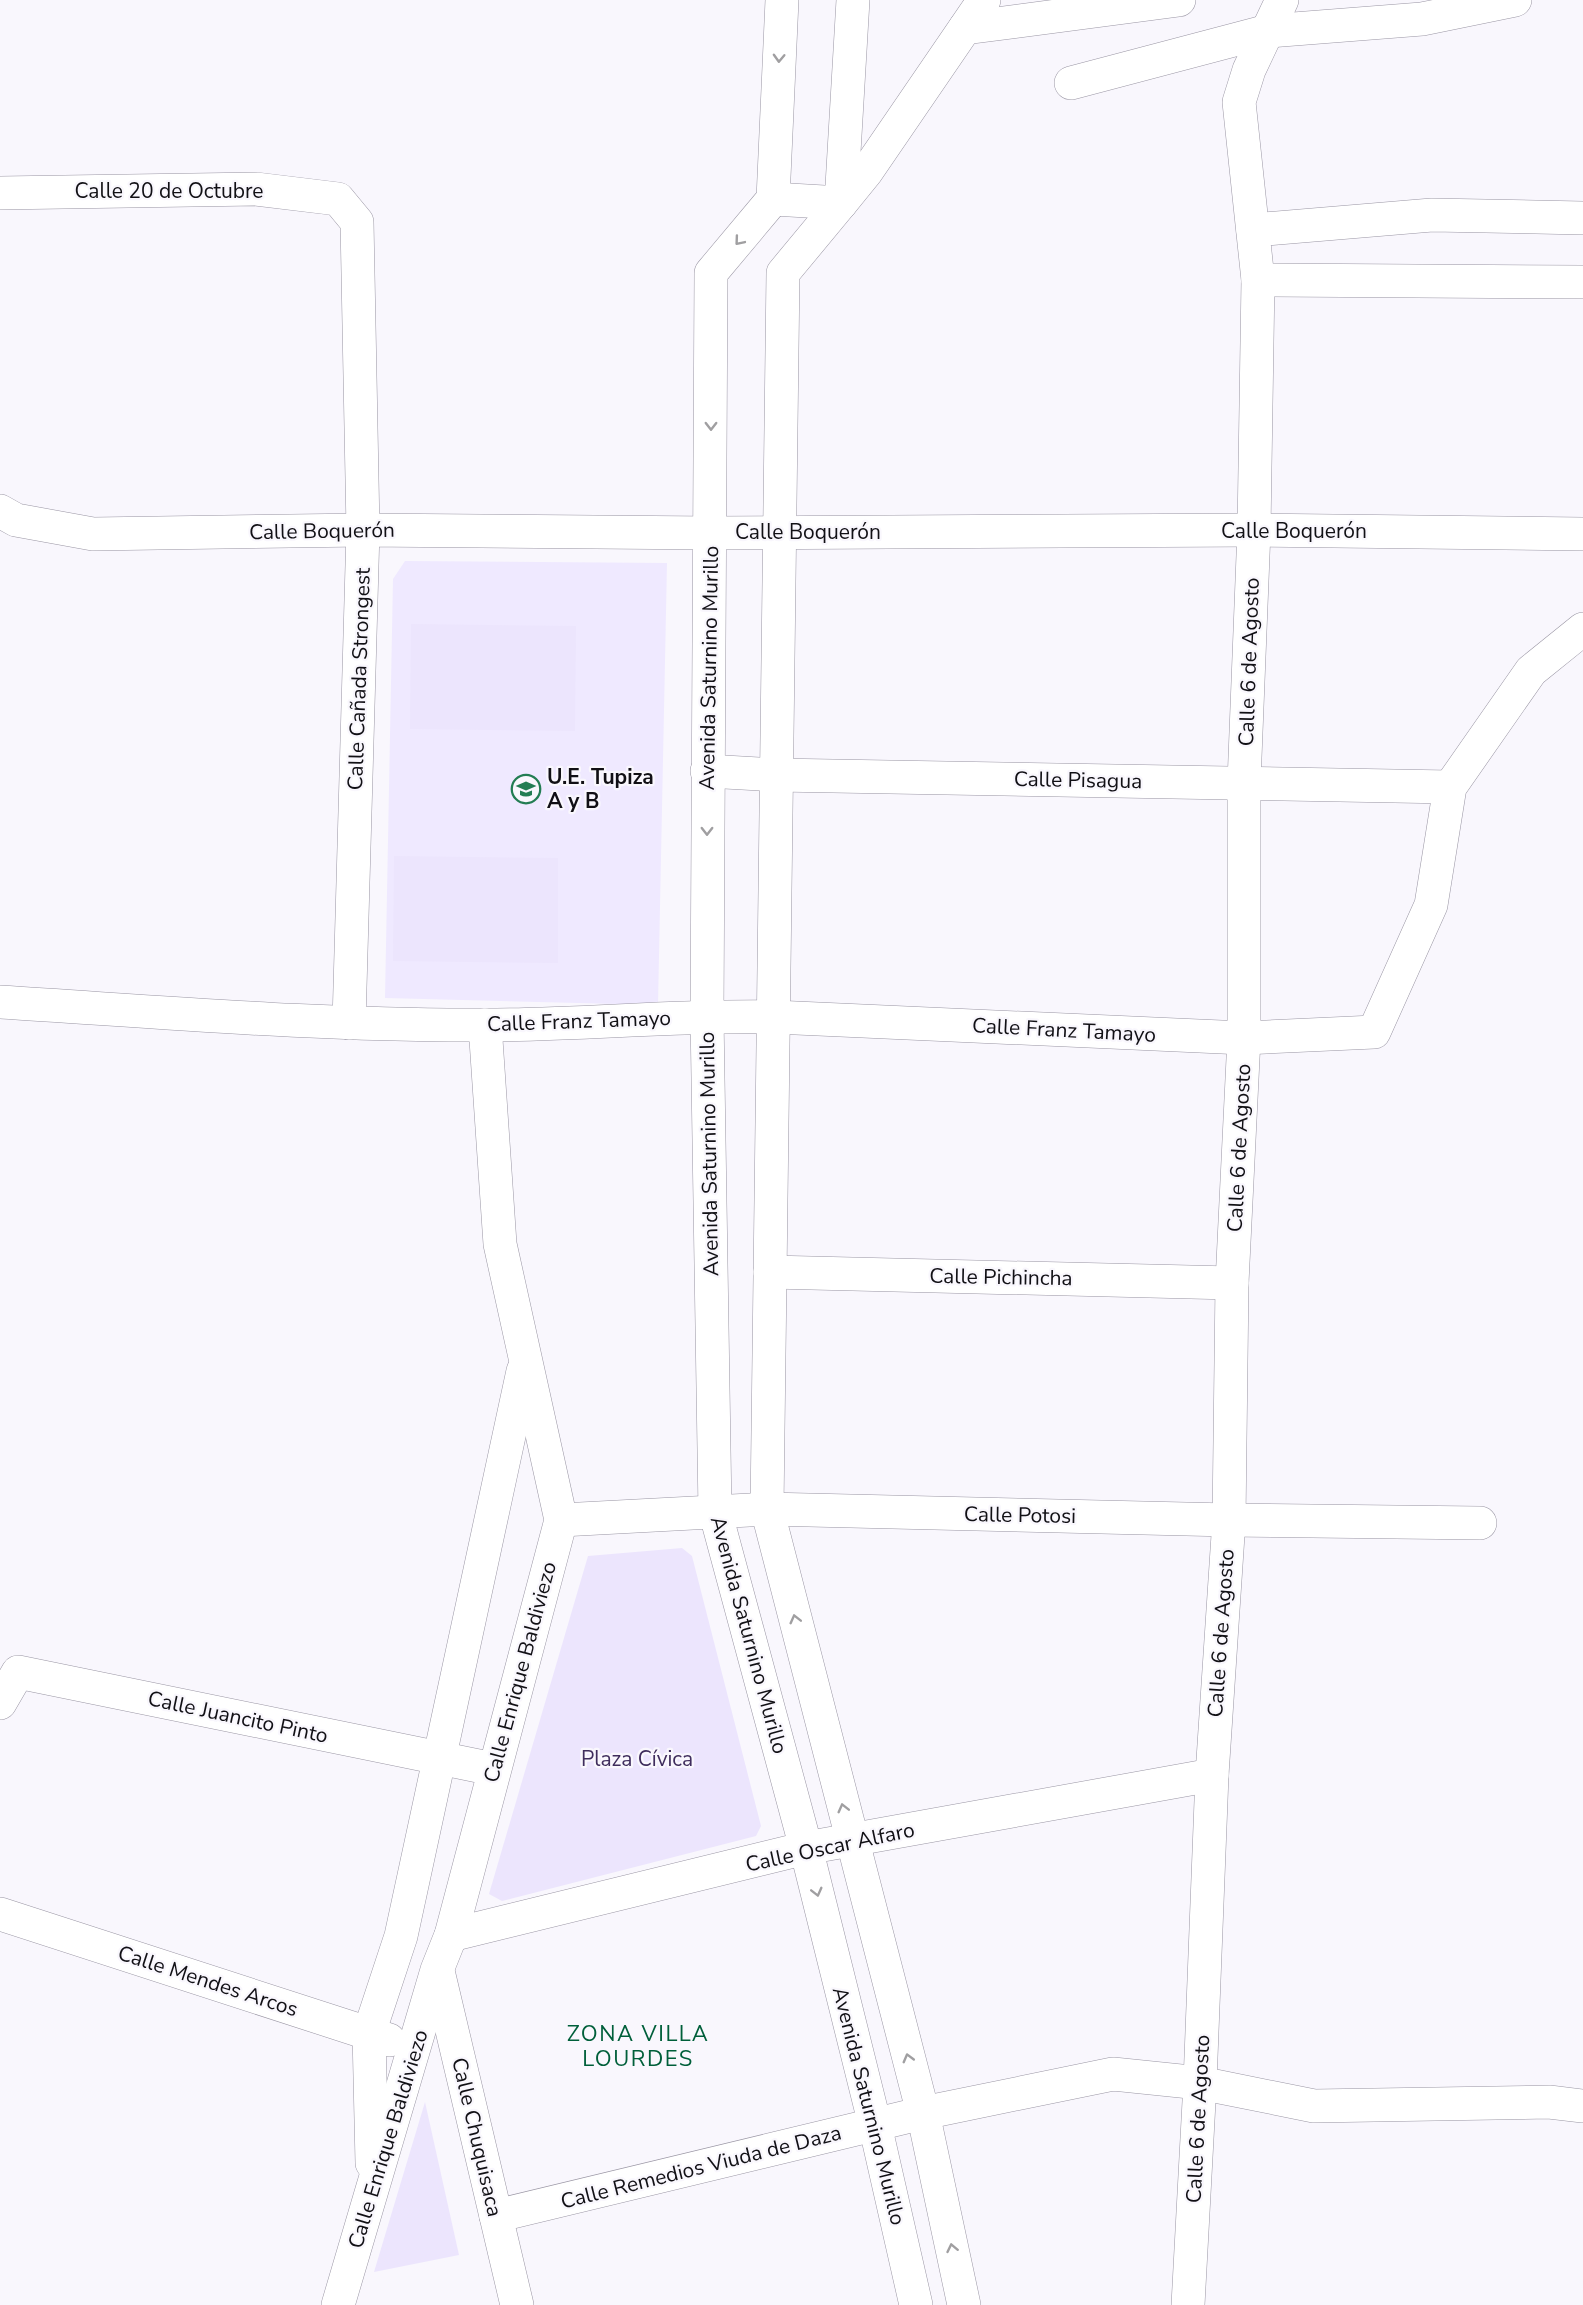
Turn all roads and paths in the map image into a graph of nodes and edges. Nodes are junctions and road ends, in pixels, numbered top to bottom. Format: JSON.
{"nodes":[{"id":1,"x":782,"y":0,"type":"edge"},
{"id":2,"x":853,"y":0,"type":"edge"},
{"id":3,"x":984,"y":0,"type":"edge"},
{"id":4,"x":1179,"y":0,"type":"edge"},
{"id":5,"x":1282,"y":0,"type":"edge"},
{"id":6,"x":1515,"y":0,"type":"edge"},
{"id":7,"x":965,"y":28,"type":"junction"},
{"id":8,"x":1268,"y":31,"type":"junction"},
{"id":9,"x":1071,"y":83,"type":"dead end"},
{"id":10,"x":0,"y":193,"type":"edge"},
{"id":11,"x":338,"y":199,"type":"joint"},
{"id":12,"x":773,"y":199,"type":"junction"},
{"id":13,"x":841,"y":202,"type":"junction"},
{"id":14,"x":1583,"y":218,"type":"edge"},
{"id":15,"x":1253,"y":230,"type":"junction"},
{"id":16,"x":1258,"y":280,"type":"junction"},
{"id":17,"x":1583,"y":282,"type":"edge"},
{"id":18,"x":0,"y":511,"type":"edge"},
{"id":19,"x":363,"y":530,"type":"junction"},
{"id":20,"x":1254,"y":530,"type":"junction"},
{"id":21,"x":779,"y":532,"type":"junction"},
{"id":22,"x":711,"y":533,"type":"junction"},
{"id":23,"x":1583,"y":534,"type":"edge"},
{"id":24,"x":1583,"y":629,"type":"edge"},
{"id":25,"x":707,"y":771,"type":"junction"},
{"id":26,"x":776,"y":775,"type":"junction"},
{"id":27,"x":1244,"y":783,"type":"junction"},
{"id":28,"x":1450,"y":786,"type":"junction"},
{"id":29,"x":0,"y":1002,"type":"edge"},
{"id":30,"x":707,"y":1016,"type":"junction"},
{"id":31,"x":774,"y":1017,"type":"junction"},
{"id":32,"x":349,"y":1023,"type":"junction"},
{"id":33,"x":485,"y":1025,"type":"junction"},
{"id":34,"x":1244,"y":1038,"type":"junction"},
{"id":35,"x":770,"y":1272,"type":"junction"},
{"id":36,"x":1232,"y":1283,"type":"junction"},
{"id":37,"x":526,"y":1361,"type":"junction"},
{"id":38,"x":767,"y":1509,"type":"junction"},
{"id":39,"x":714,"y":1511,"type":"junction"},
{"id":40,"x":561,"y":1520,"type":"junction"},
{"id":41,"x":1229,"y":1520,"type":"junction"},
{"id":42,"x":1480,"y":1523,"type":"dead end"},
{"id":43,"x":0,"y":1703,"type":"edge"},
{"id":44,"x":439,"y":1758,"type":"junction"},
{"id":45,"x":493,"y":1769,"type":"junction"},
{"id":46,"x":1212,"y":1775,"type":"junction"},
{"id":47,"x":851,"y":1840,"type":"junction"},
{"id":48,"x":806,"y":1848,"type":"junction"},
{"id":49,"x":0,"y":1914,"type":"edge"},
{"id":50,"x":451,"y":1935,"type":"junction"},
{"id":51,"x":437,"y":1970,"type":"junction"},
{"id":52,"x":369,"y":2033,"type":"junction"},
{"id":53,"x":415,"y":2048,"type":"junction"},
{"id":54,"x":1200,"y":2084,"type":"junction"},
{"id":55,"x":1583,"y":2106,"type":"edge"},
{"id":56,"x":923,"y":2113,"type":"junction"},
{"id":57,"x":875,"y":2125,"type":"junction"},
{"id":58,"x":372,"y":2192,"type":"junction"},
{"id":59,"x":496,"y":2216,"type":"junction"},
{"id":60,"x":338,"y":2305,"type":"edge"},
{"id":61,"x":517,"y":2305,"type":"edge"},
{"id":62,"x":916,"y":2305,"type":"edge"},
{"id":63,"x":964,"y":2305,"type":"edge"},
{"id":64,"x":1188,"y":2305,"type":"edge"}],
"edges":[{"from":1,"to":12,"type":"street","one_way":true},
{"from":2,"to":13,"type":"street"},
{"from":3,"to":7,"type":"street"},
{"from":4,"to":7,"type":"street"},
{"from":5,"to":8,"type":"street","name":"Calle 6 de Agosto"},
{"from":6,"to":8,"type":"street"},
{"from":7,"to":13,"type":"street"},
{"from":8,"to":9,"type":"street"},
{"from":8,"to":15,"type":"street","name":"Calle 6 de Agosto"},
{"from":10,"to":11,"type":"street","name":"Calle 20 de Octubre"},
{"from":11,"to":19,"type":"street","name":"Calle Cañada Strongest"},
{"from":12,"to":13,"type":"street"},
{"from":12,"to":22,"type":"street","name":"Avenida Saturnino Murillo","one_way":true},
{"from":13,"to":21,"type":"street"},
{"from":14,"to":15,"type":"street"},
{"from":15,"to":16,"type":"street","name":"Calle 6 de Agosto"},
{"from":16,"to":17,"type":"street"},
{"from":16,"to":20,"type":"street","name":"Calle 6 de Agosto"},
{"from":18,"to":19,"type":"street","name":"Calle Boquerón"},
{"from":19,"to":22,"type":"street","name":"Calle Boquerón"},
{"from":19,"to":32,"type":"street","name":"Calle Cañada Strongest"},
{"from":20,"to":21,"type":"street","name":"Calle Boquerón"},
{"from":20,"to":23,"type":"street","name":"Calle Boquerón"},
{"from":20,"to":27,"type":"street","name":"Calle 6 de Agosto"},
{"from":21,"to":22,"type":"street","name":"Calle Boquerón"},
{"from":21,"to":26,"type":"street"},
{"from":22,"to":25,"type":"street","name":"Avenida Saturnino Murillo"},
{"from":24,"to":28,"type":"street"},
{"from":25,"to":26,"type":"street","name":"Calle Pisagua"},
{"from":25,"to":30,"type":"street","name":"Avenida Saturnino Murillo","one_way":true},
{"from":26,"to":27,"type":"street","name":"Calle Pisagua"},
{"from":26,"to":31,"type":"street"},
{"from":27,"to":28,"type":"street","name":"Calle Pisagua"},
{"from":27,"to":34,"type":"street","name":"Calle 6 de Agosto"},
{"from":28,"to":34,"type":"street","name":"Calle Franz Tamayo"},
{"from":29,"to":32,"type":"street","name":"Calle Franz Tamayo"},
{"from":30,"to":31,"type":"street","name":"Calle Franz Tamayo"},
{"from":30,"to":33,"type":"street","name":"Calle Franz Tamayo"},
{"from":30,"to":39,"type":"street","name":"Avenida Saturnino Murillo"},
{"from":31,"to":34,"type":"street","name":"Calle Franz Tamayo"},
{"from":31,"to":35,"type":"street"},
{"from":32,"to":33,"type":"street","name":"Calle Franz Tamayo"},
{"from":33,"to":37,"type":"street","name":"Calle Enrique Baldiviezo"},
{"from":34,"to":36,"type":"street","name":"Calle 6 de Agosto"},
{"from":35,"to":36,"type":"street","name":"Calle Pichincha"},
{"from":35,"to":38,"type":"street"},
{"from":36,"to":41,"type":"street","name":"Calle 6 de Agosto"},
{"from":37,"to":40,"type":"street","name":"Calle Enrique Baldiviezo"},
{"from":37,"to":44,"type":"street"},
{"from":38,"to":39,"type":"street","name":"Calle Potosi"},
{"from":38,"to":41,"type":"street","name":"Calle Potosi"},
{"from":47,"to":38,"type":"street","one_way":true},
{"from":39,"to":40,"type":"street","name":"Calle Potosi"},
{"from":39,"to":48,"type":"street","name":"Avenida Saturnino Murillo"},
{"from":40,"to":45,"type":"street","name":"Calle Enrique Baldiviezo"},
{"from":41,"to":42,"type":"street","name":"Calle Potosi"},
{"from":41,"to":46,"type":"street","name":"Calle 6 de Agosto"},
{"from":43,"to":44,"type":"street","name":"Calle Juancito Pinto"},
{"from":44,"to":45,"type":"street","name":"Calle Juancito Pinto"},
{"from":44,"to":52,"type":"street"},
{"from":45,"to":50,"type":"street","name":"Calle Enrique Baldiviezo"},
{"from":46,"to":47,"type":"street","name":"Calle Oscar Alfaro"},
{"from":46,"to":54,"type":"street","name":"Calle 6 de Agosto"},
{"from":47,"to":48,"type":"street","name":"Calle Oscar Alfaro"},
{"from":56,"to":47,"type":"street","one_way":true},
{"from":48,"to":50,"type":"street","name":"Calle Oscar Alfaro"},
{"from":48,"to":57,"type":"street","name":"Avenida Saturnino Murillo","one_way":true},
{"from":49,"to":52,"type":"street","name":"Calle Mendes Arcos"},
{"from":50,"to":51,"type":"street","name":"Calle Enrique Baldiviezo"},
{"from":51,"to":53,"type":"street","name":"Calle Enrique Baldiviezo"},
{"from":51,"to":59,"type":"street","name":"Calle Chuquisaca"},
{"from":52,"to":53,"type":"street","name":"Calle Mendes Arcos"},
{"from":52,"to":58,"type":"street"},
{"from":53,"to":58,"type":"street","name":"Calle Enrique Baldiviezo"},
{"from":54,"to":55,"type":"street","name":"Calle Remedios Viuda de Daza"},
{"from":54,"to":56,"type":"street","name":"Calle Remedios Viuda de Daza"},
{"from":54,"to":64,"type":"street","name":"Calle 6 de Agosto"},
{"from":56,"to":57,"type":"street","name":"Calle Remedios Viuda de Daza"},
{"from":63,"to":56,"type":"street","one_way":true},
{"from":57,"to":59,"type":"street","name":"Calle Remedios Viuda de Daza"},
{"from":57,"to":62,"type":"street","name":"Avenida Saturnino Murillo"},
{"from":58,"to":60,"type":"street","name":"Calle Enrique Baldiviezo"},
{"from":59,"to":61,"type":"street","name":"Calle Chuquisaca"}]}
